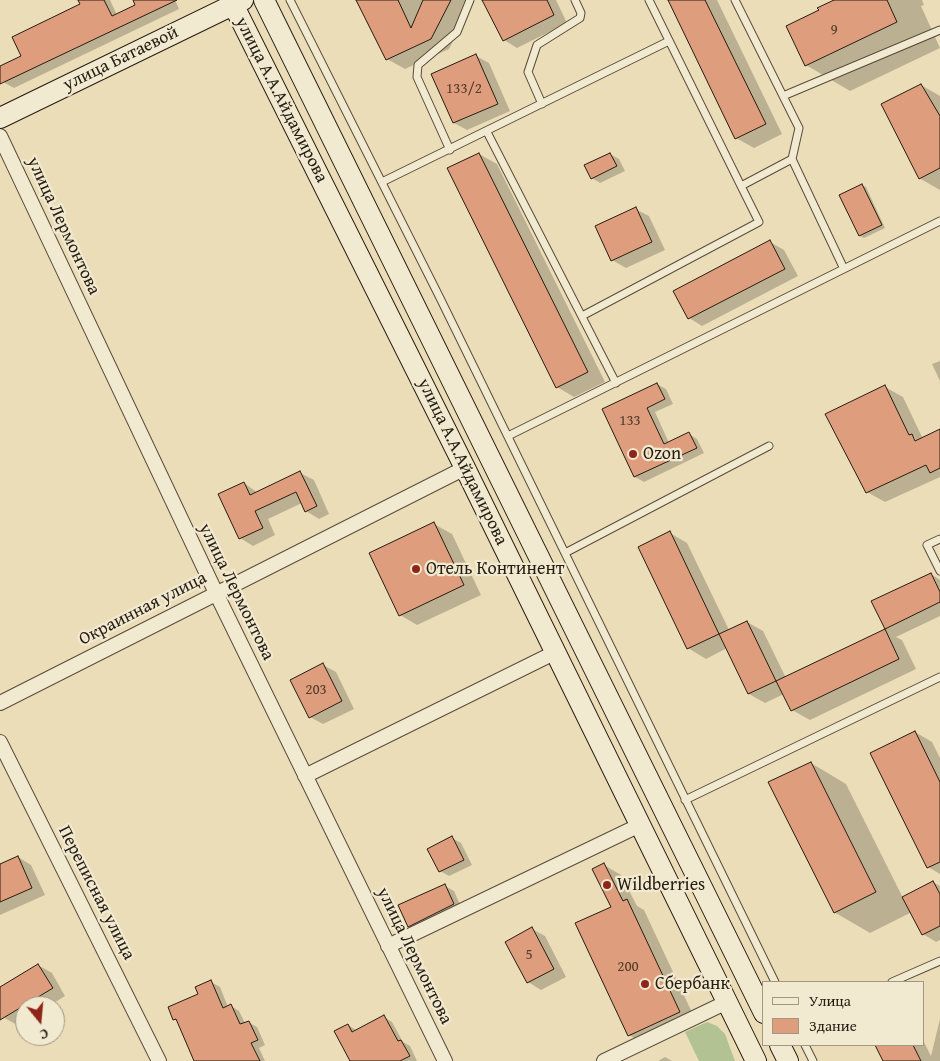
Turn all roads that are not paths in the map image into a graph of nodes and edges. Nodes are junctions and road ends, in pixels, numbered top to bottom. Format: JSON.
{"nodes":[{"id":1,"x":264,"y":0,"type":"edge"},
{"id":2,"x":290,"y":0,"type":"edge"},
{"id":3,"x":470,"y":0,"type":"edge"},
{"id":4,"x":575,"y":0,"type":"edge"},
{"id":5,"x":649,"y":0,"type":"edge"},
{"id":6,"x":735,"y":0,"type":"edge"},
{"id":7,"x":236,"y":2,"type":"edge"},
{"id":8,"x":940,"y":30,"type":"edge"},
{"id":9,"x":669,"y":41,"type":"junction"},
{"id":10,"x":783,"y":96,"type":"junction"},
{"id":11,"x":542,"y":104,"type":"junction"},
{"id":12,"x":0,"y":118,"type":"edge"},
{"id":13,"x":488,"y":132,"type":"junction"},
{"id":14,"x":0,"y":136,"type":"edge"},
{"id":15,"x":450,"y":150,"type":"junction"},
{"id":16,"x":792,"y":159,"type":"junction"},
{"id":17,"x":382,"y":182,"type":"junction"},
{"id":18,"x":741,"y":186,"type":"junction"},
{"id":19,"x":940,"y":221,"type":"edge"},
{"id":20,"x":844,"y":269,"type":"junction"},
{"id":21,"x":582,"y":316,"type":"junction"},
{"id":22,"x":616,"y":382,"type":"junction"},
{"id":23,"x":508,"y":436,"type":"junction"},
{"id":24,"x":769,"y":446,"type":"dead end"},
{"id":25,"x":465,"y":468,"type":"junction"},
{"id":26,"x":940,"y":539,"type":"edge"},
{"id":27,"x":565,"y":553,"type":"junction"},
{"id":28,"x":940,"y":571,"type":"edge"},
{"id":29,"x":216,"y":593,"type":"junction"},
{"id":30,"x":556,"y":652,"type":"junction"},
{"id":31,"x":940,"y":677,"type":"edge"},
{"id":32,"x":0,"y":703,"type":"edge"},
{"id":33,"x":0,"y":742,"type":"edge"},
{"id":34,"x":305,"y":776,"type":"junction"},
{"id":35,"x":686,"y":800,"type":"junction"},
{"id":36,"x":640,"y":825,"type":"junction"},
{"id":37,"x":388,"y":946,"type":"junction"},
{"id":38,"x":940,"y":961,"type":"edge"},
{"id":39,"x":775,"y":981,"type":"edge"},
{"id":40,"x":894,"y":981,"type":"edge"},
{"id":41,"x":727,"y":1002,"type":"junction"},
{"id":42,"x":762,"y":1009,"type":"edge"},
{"id":43,"x":780,"y":1046,"type":"edge"},
{"id":44,"x":806,"y":1046,"type":"edge"},
{"id":45,"x":159,"y":1061,"type":"edge"},
{"id":46,"x":445,"y":1061,"type":"edge"},
{"id":47,"x":604,"y":1061,"type":"edge"},
{"id":48,"x":756,"y":1061,"type":"edge"},
{"id":49,"x":788,"y":1061,"type":"edge"},
{"id":50,"x":813,"y":1061,"type":"edge"}],
"edges":[{"from":1,"to":42,"type":"main road","name":"улица А.А.Айдамирова"},
{"from":2,"to":17,"type":"lane"},
{"from":3,"to":15,"type":"lane"},
{"from":4,"to":11,"type":"lane"},
{"from":5,"to":9,"type":"lane"},
{"from":6,"to":10,"type":"lane"},
{"from":7,"to":12,"type":"main road","name":"улица Батаевой"},
{"from":7,"to":25,"type":"main road","name":"улица А.А.Айдамирова"},
{"from":8,"to":10,"type":"lane"},
{"from":9,"to":11,"type":"lane"},
{"from":9,"to":18,"type":"lane"},
{"from":10,"to":16,"type":"lane"},
{"from":11,"to":13,"type":"lane"},
{"from":13,"to":15,"type":"lane"},
{"from":13,"to":21,"type":"lane"},
{"from":14,"to":29,"type":"street","name":"улица Лермонтова"},
{"from":15,"to":17,"type":"lane"},
{"from":16,"to":18,"type":"lane"},
{"from":16,"to":20,"type":"lane"},
{"from":17,"to":23,"type":"lane"},
{"from":18,"to":21,"type":"lane"},
{"from":19,"to":20,"type":"lane"},
{"from":20,"to":22,"type":"lane"},
{"from":21,"to":22,"type":"lane"},
{"from":22,"to":23,"type":"lane"},
{"from":23,"to":27,"type":"lane"},
{"from":24,"to":27,"type":"lane"},
{"from":25,"to":29,"type":"street","name":"Окраинная улица"},
{"from":25,"to":30,"type":"main road","name":"улица А.А.Айдамирова"},
{"from":26,"to":28,"type":"lane"},
{"from":27,"to":35,"type":"lane"},
{"from":29,"to":32,"type":"street","name":"Окраинная улица"},
{"from":29,"to":34,"type":"street","name":"улица Лермонтова"},
{"from":30,"to":34,"type":"street"},
{"from":30,"to":36,"type":"main road","name":"улица А.А.Айдамирова"},
{"from":31,"to":35,"type":"lane"},
{"from":33,"to":45,"type":"street","name":"Переписная улица"},
{"from":34,"to":37,"type":"street","name":"улица Лермонтова"},
{"from":35,"to":39,"type":"lane"},
{"from":36,"to":37,"type":"street"},
{"from":36,"to":41,"type":"main road","name":"улица А.А.Айдамирова"},
{"from":37,"to":46,"type":"street","name":"улица Лермонтова"},
{"from":38,"to":40,"type":"lane"},
{"from":41,"to":47,"type":"street"},
{"from":41,"to":48,"type":"main road","name":"улица А.А.Айдамирова"},
{"from":43,"to":49,"type":"main road"},
{"from":44,"to":50,"type":"lane"}]}
